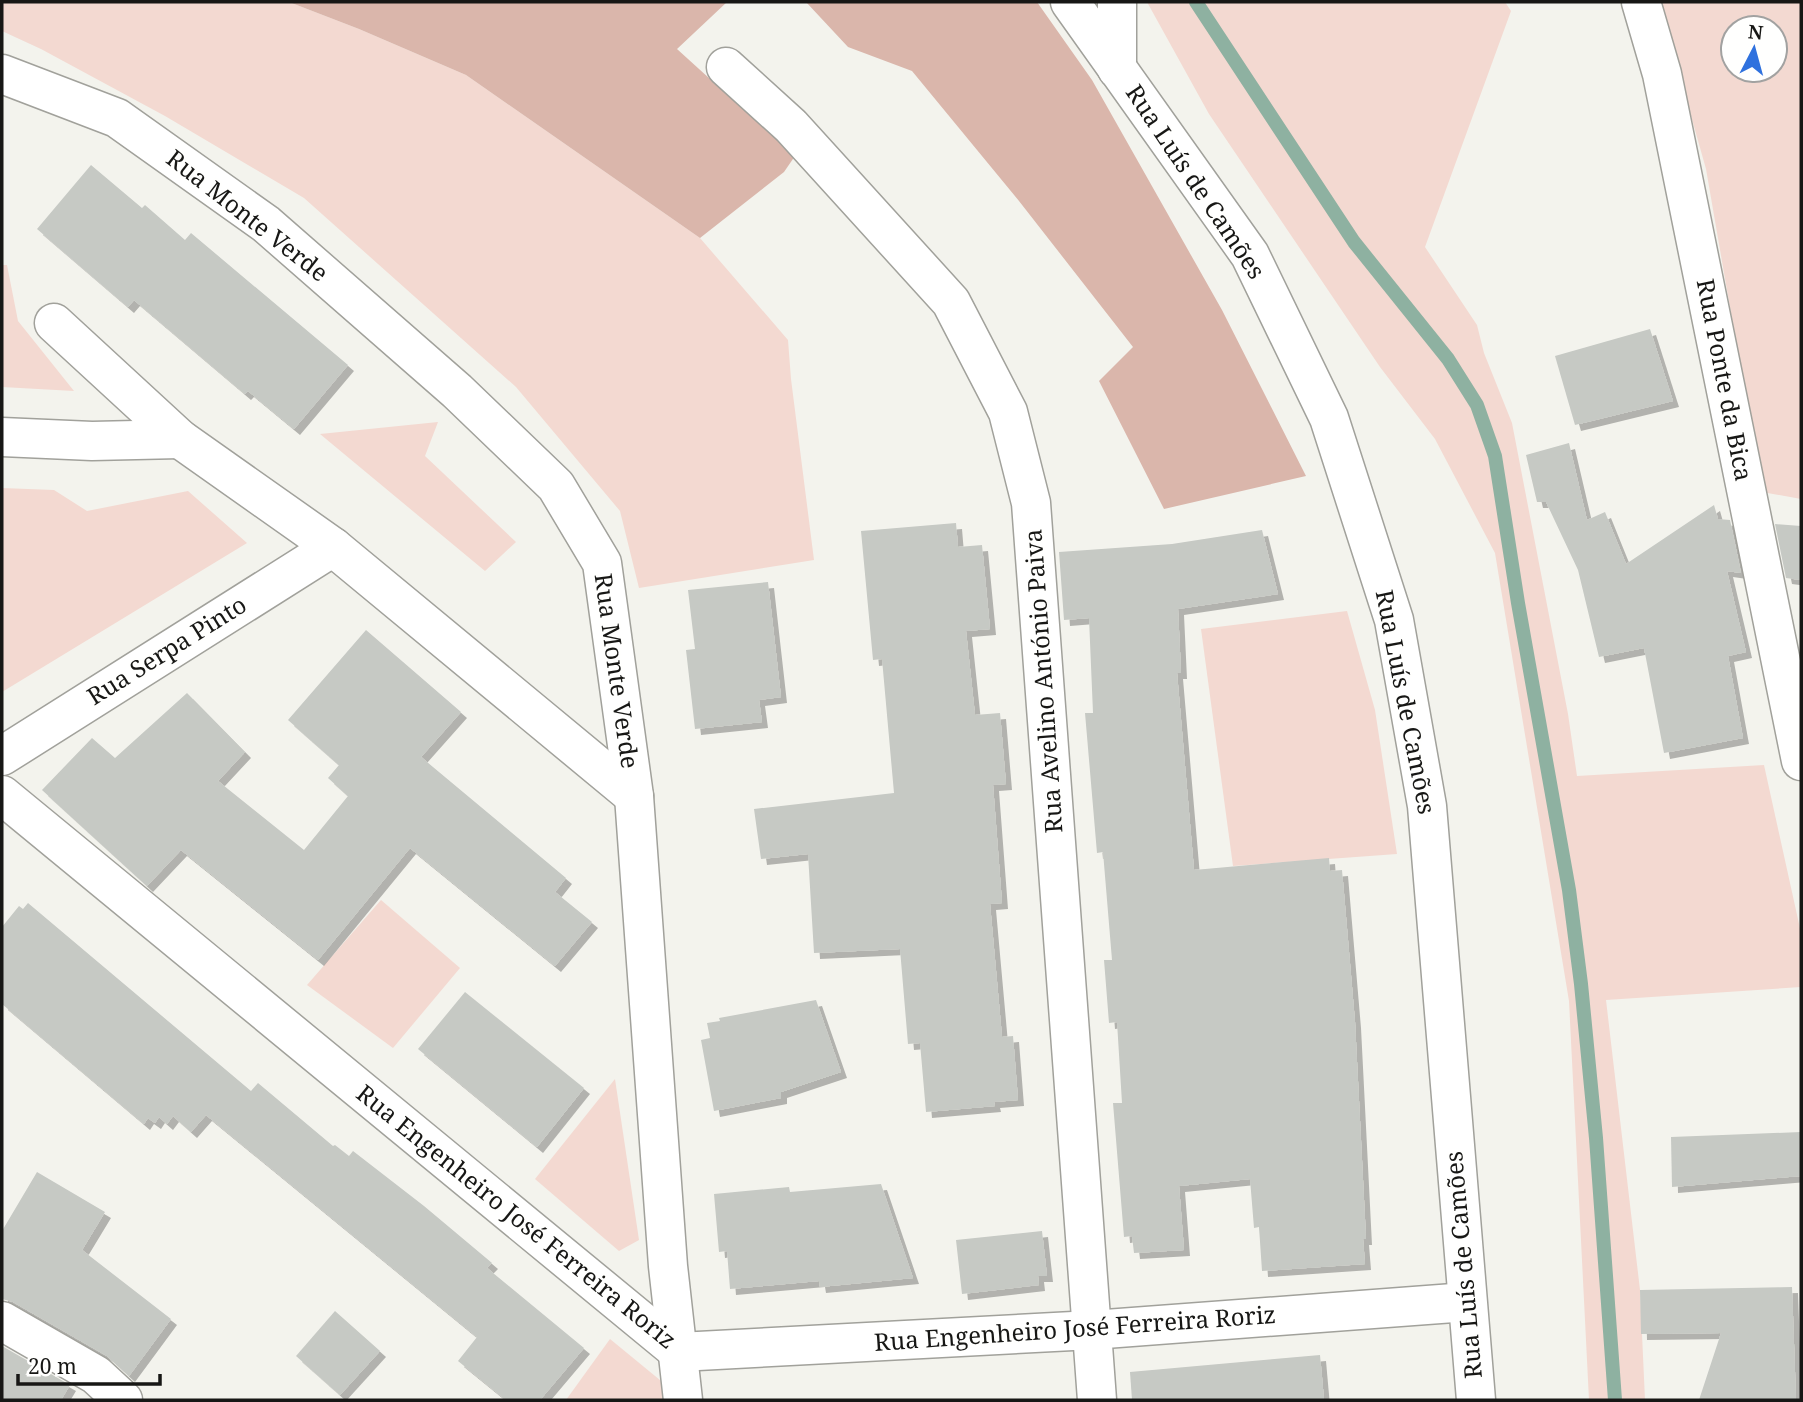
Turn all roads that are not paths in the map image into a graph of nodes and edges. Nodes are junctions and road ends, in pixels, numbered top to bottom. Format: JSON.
{"nodes":[{"id":1,"x":1070,"y":2,"type":"edge"},
{"id":2,"x":1117,"y":2,"type":"edge"},
{"id":3,"x":1641,"y":2,"type":"edge"},
{"id":4,"x":726,"y":67,"type":"dead end"},
{"id":5,"x":1117,"y":69,"type":"junction"},
{"id":6,"x":2,"y":74,"type":"edge"},
{"id":7,"x":54,"y":323,"type":"dead end"},
{"id":8,"x":2,"y":437,"type":"edge"},
{"id":9,"x":180,"y":439,"type":"junction"},
{"id":10,"x":333,"y":547,"type":"junction"},
{"id":11,"x":2,"y":756,"type":"edge"},
{"id":12,"x":1801,"y":761,"type":"edge"},
{"id":13,"x":2,"y":795,"type":"edge"},
{"id":14,"x":634,"y":796,"type":"junction"},
{"id":15,"x":1467,"y":1302,"type":"junction"},
{"id":16,"x":2,"y":1321,"type":"edge"},
{"id":17,"x":1092,"y":1331,"type":"junction"},
{"id":18,"x":679,"y":1352,"type":"junction"},
{"id":19,"x":123,"y":1400,"type":"edge"},
{"id":20,"x":683,"y":1400,"type":"edge"},
{"id":21,"x":1097,"y":1400,"type":"edge"},
{"id":22,"x":1476,"y":1400,"type":"edge"}],
"edges":[{"from":1,"to":5,"type":"street","name":"Rua Luís de Camões"},
{"from":2,"to":5,"type":"street"},
{"from":3,"to":12,"type":"street","name":"Rua Ponte da Bica"},
{"from":4,"to":17,"type":"street","name":"Rua Avelino António Paiva"},
{"from":5,"to":15,"type":"street","name":"Rua Luís de Camões"},
{"from":6,"to":14,"type":"street","name":"Rua Monte Verde"},
{"from":7,"to":9,"type":"street"},
{"from":8,"to":9,"type":"street"},
{"from":9,"to":10,"type":"street"},
{"from":10,"to":11,"type":"street","name":"Rua Serpa Pinto"},
{"from":10,"to":14,"type":"street"},
{"from":13,"to":18,"type":"street","name":"Rua Engenheiro José Ferreira Roriz"},
{"from":14,"to":18,"type":"street","name":"Rua Monte Verde"},
{"from":15,"to":17,"type":"street","name":"Rua Engenheiro José Ferreira Roriz"},
{"from":15,"to":22,"type":"street","name":"Rua Luís de Camões"},
{"from":16,"to":19,"type":"street"},
{"from":17,"to":18,"type":"street","name":"Rua Engenheiro José Ferreira Roriz"},
{"from":17,"to":21,"type":"street","name":"Rua Avelino António Paiva"},
{"from":18,"to":20,"type":"street","name":"Rua Monte Verde"}]}
